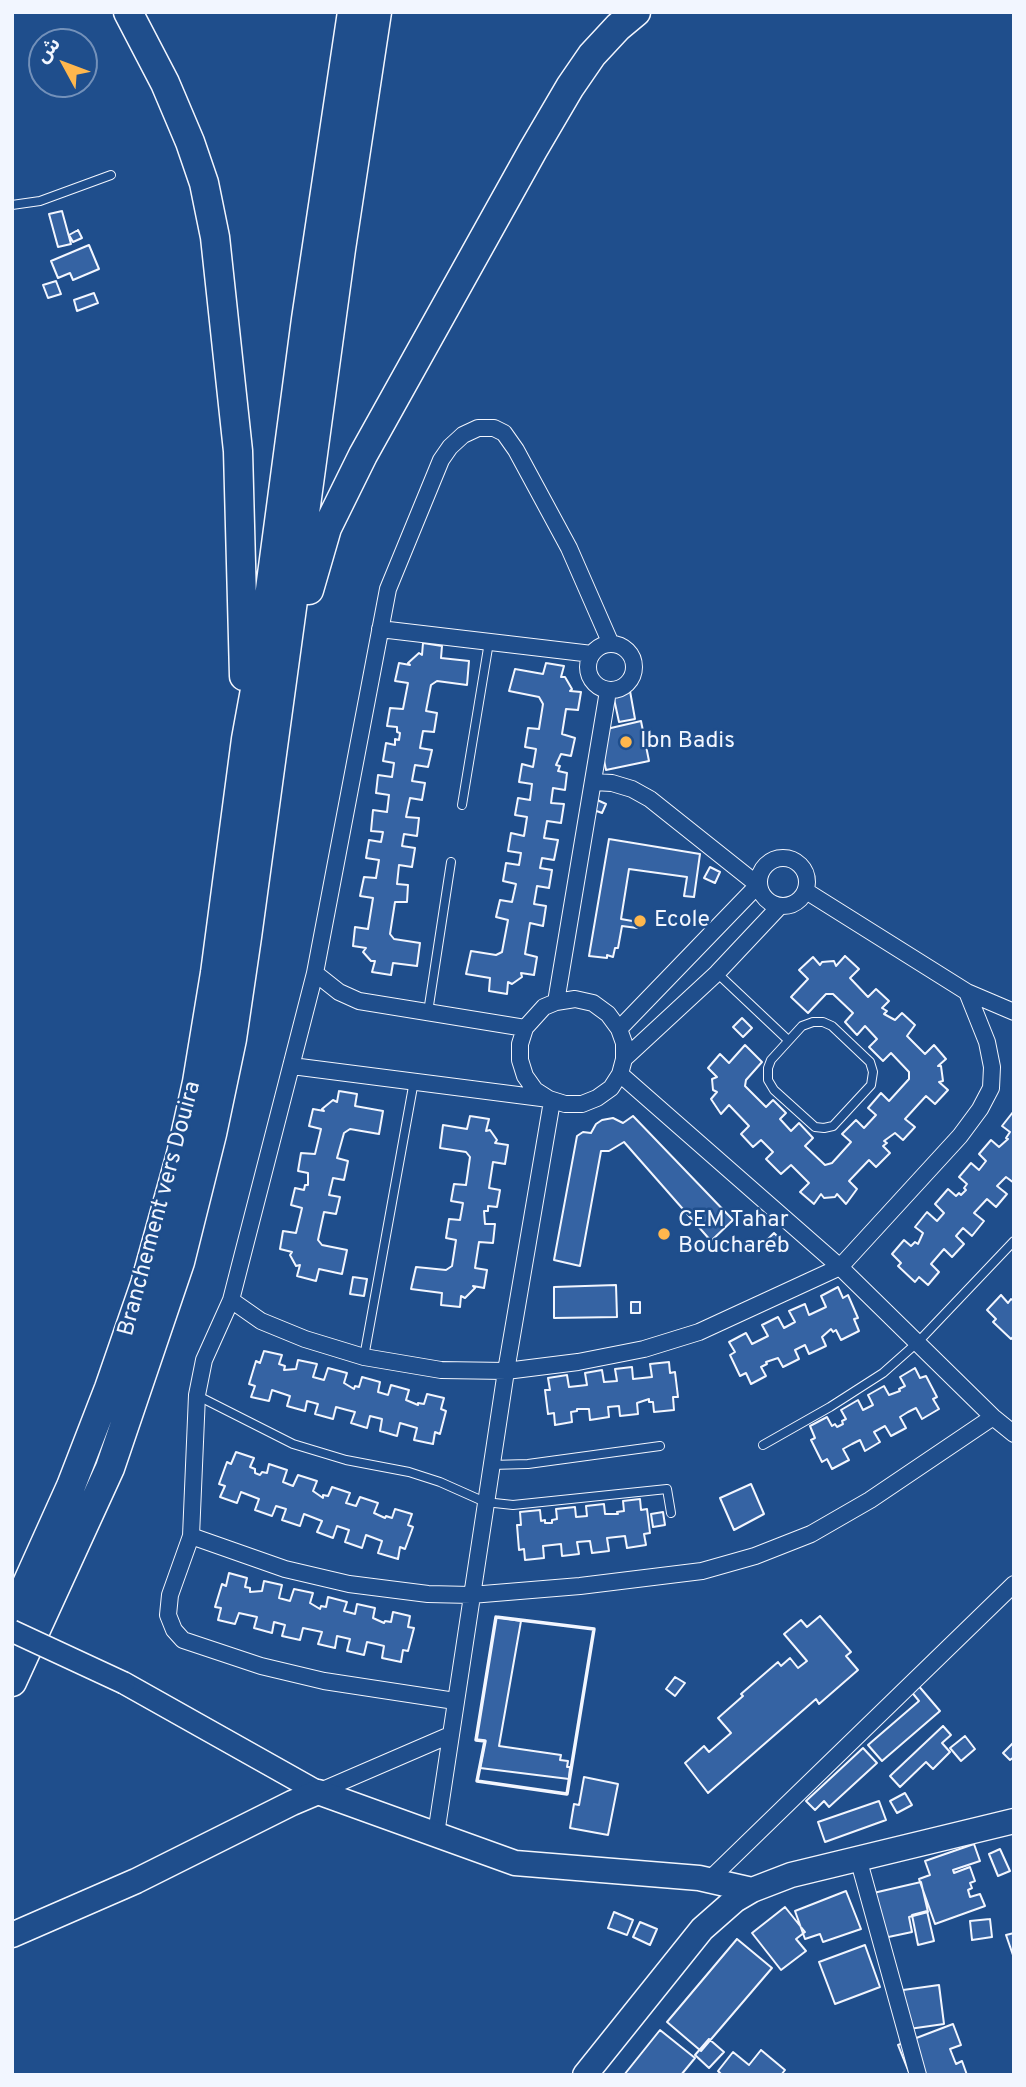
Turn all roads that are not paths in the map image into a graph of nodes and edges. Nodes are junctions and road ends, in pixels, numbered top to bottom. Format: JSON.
{"nodes":[{"id":1,"x":128,"y":12,"type":"edge"},
{"id":2,"x":352,"y":12,"type":"edge"},
{"id":3,"x":376,"y":12,"type":"edge"},
{"id":4,"x":636,"y":12,"type":"edge"},
{"id":5,"x":111,"y":176,"type":"dead end"},
{"id":6,"x":12,"y":205,"type":"edge"},
{"id":7,"x":380,"y":629,"type":"junction"},
{"id":8,"x":489,"y":642,"type":"junction"},
{"id":9,"x":611,"y":644,"type":"junction"},
{"id":10,"x":592,"y":653,"type":"junction"},
{"id":11,"x":608,"y":691,"type":"junction"},
{"id":12,"x":246,"y":739,"type":"junction"},
{"id":13,"x":272,"y":753,"type":"junction"},
{"id":14,"x":593,"y":782,"type":"junction"},
{"id":15,"x":462,"y":804,"type":"dead end"},
{"id":16,"x":451,"y":862,"type":"dead end"},
{"id":17,"x":758,"y":886,"type":"junction"},
{"id":18,"x":806,"y":891,"type":"junction"},
{"id":19,"x":780,"y":906,"type":"junction"},
{"id":20,"x":315,"y":973,"type":"junction"},
{"id":21,"x":717,"y":973,"type":"junction"},
{"id":22,"x":967,"y":992,"type":"junction"},
{"id":23,"x":556,"y":1002,"type":"junction"},
{"id":24,"x":428,"y":1012,"type":"junction"},
{"id":25,"x":1014,"y":1012,"type":"edge"},
{"id":26,"x":525,"y":1028,"type":"junction"},
{"id":27,"x":620,"y":1028,"type":"junction"},
{"id":28,"x":788,"y":1041,"type":"junction"},
{"id":29,"x":292,"y":1066,"type":"junction"},
{"id":30,"x":622,"y":1066,"type":"junction"},
{"id":31,"x":414,"y":1082,"type":"junction"},
{"id":32,"x":551,"y":1100,"type":"junction"},
{"id":33,"x":1014,"y":1241,"type":"edge"},
{"id":34,"x":840,"y":1267,"type":"junction"},
{"id":35,"x":231,"y":1300,"type":"junction"},
{"id":36,"x":918,"y":1342,"type":"junction"},
{"id":37,"x":365,"y":1357,"type":"junction"},
{"id":38,"x":506,"y":1371,"type":"junction"},
{"id":39,"x":197,"y":1395,"type":"junction"},
{"id":40,"x":993,"y":1417,"type":"junction"},
{"id":41,"x":1014,"y":1434,"type":"edge"},
{"id":42,"x":763,"y":1445,"type":"dead end"},
{"id":43,"x":660,"y":1446,"type":"dead end"},
{"id":44,"x":491,"y":1465,"type":"junction"},
{"id":45,"x":485,"y":1502,"type":"junction"},
{"id":46,"x":671,"y":1513,"type":"dead end"},
{"id":47,"x":191,"y":1536,"type":"junction"},
{"id":48,"x":1014,"y":1584,"type":"edge"},
{"id":49,"x":471,"y":1595,"type":"junction"},
{"id":50,"x":12,"y":1617,"type":"edge"},
{"id":51,"x":12,"y":1631,"type":"edge"},
{"id":52,"x":12,"y":1682,"type":"edge"},
{"id":53,"x":455,"y":1701,"type":"junction"},
{"id":54,"x":450,"y":1735,"type":"junction"},
{"id":55,"x":318,"y":1792,"type":"junction"},
{"id":56,"x":1014,"y":1821,"type":"edge"},
{"id":57,"x":436,"y":1834,"type":"junction"},
{"id":58,"x":858,"y":1858,"type":"junction"},
{"id":59,"x":704,"y":1879,"type":"junction"},
{"id":60,"x":752,"y":1890,"type":"junction"},
{"id":61,"x":56,"y":1917,"type":"junction"},
{"id":62,"x":12,"y":1920,"type":"edge"},
{"id":63,"x":702,"y":1929,"type":"junction"},
{"id":64,"x":12,"y":1935,"type":"edge"},
{"id":65,"x":587,"y":2074,"type":"edge"},
{"id":66,"x":918,"y":2075,"type":"edge"}],
"edges":[{"from":1,"to":12,"type":"highway"},
{"from":2,"to":12,"type":"highway"},
{"from":3,"to":13,"type":"highway"},
{"from":4,"to":13,"type":"highway"},
{"from":5,"to":6,"type":"lane"},
{"from":7,"to":8,"type":"street"},
{"from":7,"to":9,"type":"street"},
{"from":7,"to":20,"type":"street"},
{"from":8,"to":10,"type":"street"},
{"from":8,"to":15,"type":"lane"},
{"from":9,"to":10,"type":"street"},
{"from":9,"to":11,"type":"street"},
{"from":10,"to":11,"type":"street"},
{"from":11,"to":14,"type":"street"},
{"from":12,"to":50,"type":"highway","name":"Branchement vers Douira"},
{"from":13,"to":52,"type":"highway"},
{"from":14,"to":17,"type":"street"},
{"from":14,"to":23,"type":"street"},
{"from":16,"to":24,"type":"lane"},
{"from":17,"to":18,"type":"street"},
{"from":17,"to":19,"type":"street"},
{"from":17,"to":27,"type":"street"},
{"from":18,"to":19,"type":"street"},
{"from":18,"to":22,"type":"street"},
{"from":19,"to":21,"type":"street"},
{"from":20,"to":24,"type":"street"},
{"from":20,"to":29,"type":"street"},
{"from":21,"to":28,"type":"lane"},
{"from":21,"to":30,"type":"street"},
{"from":22,"to":25,"type":"street"},
{"from":22,"to":34,"type":"street"},
{"from":23,"to":26,"type":"street"},
{"from":23,"to":27,"type":"street"},
{"from":24,"to":26,"type":"street"},
{"from":26,"to":32,"type":"street"},
{"from":27,"to":30,"type":"street"},
{"from":28,"to":28,"type":"lane"},
{"from":29,"to":31,"type":"street"},
{"from":29,"to":35,"type":"street"},
{"from":30,"to":32,"type":"street"},
{"from":30,"to":34,"type":"street"},
{"from":31,"to":32,"type":"street"},
{"from":31,"to":37,"type":"lane"},
{"from":32,"to":38,"type":"street"},
{"from":33,"to":36,"type":"lane"},
{"from":34,"to":36,"type":"street"},
{"from":34,"to":38,"type":"street"},
{"from":35,"to":37,"type":"street"},
{"from":35,"to":39,"type":"street"},
{"from":36,"to":40,"type":"street"},
{"from":36,"to":42,"type":"lane"},
{"from":37,"to":38,"type":"street"},
{"from":38,"to":44,"type":"street"},
{"from":39,"to":45,"type":"lane"},
{"from":39,"to":47,"type":"street"},
{"from":40,"to":41,"type":"street"},
{"from":40,"to":49,"type":"street"},
{"from":43,"to":44,"type":"lane"},
{"from":44,"to":45,"type":"street"},
{"from":45,"to":46,"type":"lane"},
{"from":45,"to":49,"type":"street"},
{"from":47,"to":49,"type":"street"},
{"from":47,"to":53,"type":"street"},
{"from":48,"to":59,"type":"street"},
{"from":49,"to":53,"type":"street"},
{"from":51,"to":55,"type":"main road","bridge":true},
{"from":53,"to":54,"type":"street"},
{"from":54,"to":55,"type":"street"},
{"from":54,"to":57,"type":"street"},
{"from":55,"to":57,"type":"main road"},
{"from":55,"to":61,"type":"main road"},
{"from":56,"to":58,"type":"main road"},
{"from":57,"to":59,"type":"main road"},
{"from":58,"to":60,"type":"main road"},
{"from":58,"to":66,"type":"street"},
{"from":59,"to":60,"type":"main road"},
{"from":59,"to":63,"type":"main road"},
{"from":60,"to":63,"type":"main road"},
{"from":61,"to":62,"type":"main road"},
{"from":61,"to":64,"type":"main road"},
{"from":63,"to":65,"type":"main road"}]}
